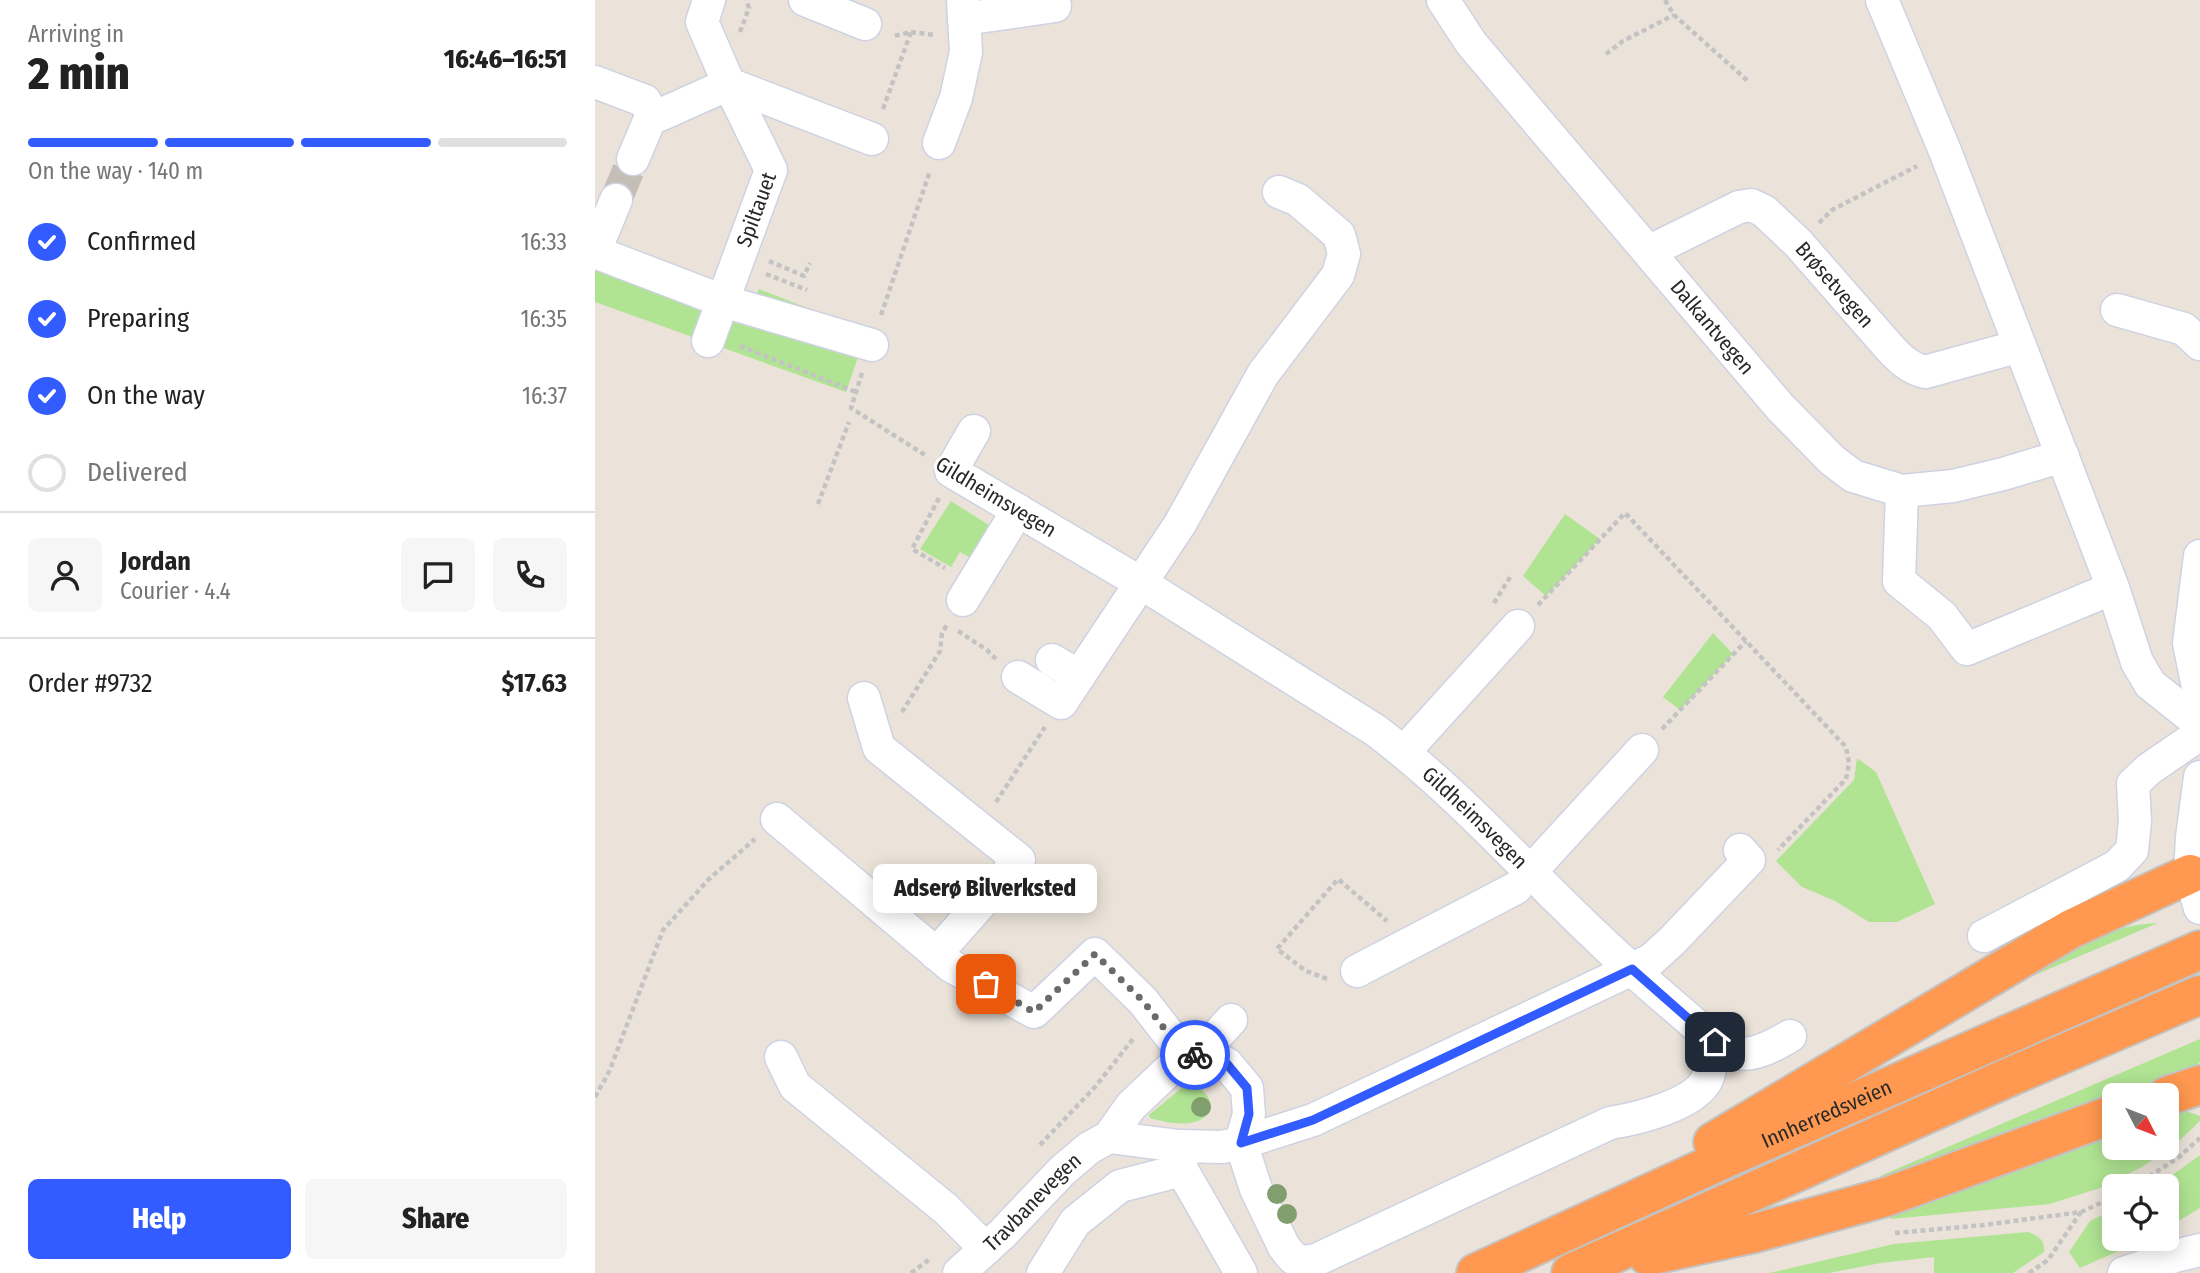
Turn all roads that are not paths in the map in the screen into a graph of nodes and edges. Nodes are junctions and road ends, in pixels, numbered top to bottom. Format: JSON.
{"nodes":[{"id":1,"x":709,"y":0,"type":"edge"},
{"id":2,"x":805,"y":0,"type":"edge"},
{"id":3,"x":1443,"y":0,"type":"edge"},
{"id":4,"x":1882,"y":0,"type":"edge"},
{"id":5,"x":1055,"y":6,"type":"dead end"},
{"id":6,"x":957,"y":18,"type":"edge"},
{"id":7,"x":865,"y":24,"type":"road end"},
{"id":8,"x":595,"y":82,"type":"edge"},
{"id":9,"x":729,"y":84,"type":"junction"},
{"id":10,"x":652,"y":114,"type":"junction"},
{"id":11,"x":872,"y":139,"type":"dead end"},
{"id":12,"x":939,"y":143,"type":"road end"},
{"id":13,"x":633,"y":159,"type":"tunnel mouth"},
{"id":14,"x":1279,"y":192,"type":"dead end"},
{"id":15,"x":616,"y":200,"type":"tunnel mouth"},
{"id":16,"x":595,"y":251,"type":"edge"},
{"id":17,"x":1650,"y":251,"type":"junction"},
{"id":18,"x":723,"y":301,"type":"junction"},
{"id":19,"x":2117,"y":310,"type":"dead end"},
{"id":20,"x":709,"y":338,"type":"road end"},
{"id":21,"x":2200,"y":344,"type":"edge"},
{"id":22,"x":871,"y":345,"type":"dead end"},
{"id":23,"x":2020,"y":346,"type":"junction"},
{"id":24,"x":974,"y":431,"type":"dead end"},
{"id":25,"x":2063,"y":456,"type":"junction"},
{"id":26,"x":1902,"y":491,"type":"junction"},
{"id":27,"x":1018,"y":510,"type":"junction"},
{"id":28,"x":2200,"y":556,"type":"edge"},
{"id":29,"x":1141,"y":583,"type":"junction"},
{"id":30,"x":2113,"y":588,"type":"junction"},
{"id":31,"x":961,"y":603,"type":"road end"},
{"id":32,"x":1518,"y":626,"type":"dead end"},
{"id":33,"x":1052,"y":660,"type":"dead end"},
{"id":34,"x":1079,"y":676,"type":"junction"},
{"id":35,"x":1018,"y":677,"type":"dead end"},
{"id":36,"x":2200,"y":697,"type":"edge"},
{"id":37,"x":864,"y":698,"type":"dead end"},
{"id":38,"x":2200,"y":724,"type":"edge"},
{"id":39,"x":2200,"y":734,"type":"edge"},
{"id":40,"x":1642,"y":750,"type":"dead end"},
{"id":41,"x":1403,"y":752,"type":"junction"},
{"id":42,"x":2200,"y":777,"type":"edge"},
{"id":43,"x":777,"y":819,"type":"road end"},
{"id":44,"x":1739,"y":850,"type":"dead end"},
{"id":45,"x":2194,"y":873,"type":"edge"},
{"id":46,"x":1524,"y":880,"type":"junction"},
{"id":47,"x":1984,"y":936,"type":"dead end"},
{"id":48,"x":2193,"y":952,"type":"edge"},
{"id":49,"x":936,"y":954,"type":"junction"},
{"id":50,"x":1632,"y":969,"type":"junction"},
{"id":51,"x":1357,"y":971,"type":"road end"},
{"id":52,"x":2198,"y":997,"type":"edge"},
{"id":53,"x":1231,"y":1020,"type":"dead end"},
{"id":54,"x":1790,"y":1036,"type":"dead end"},
{"id":55,"x":1715,"y":1042,"type":"junction"},
{"id":56,"x":1192,"y":1055,"type":"junction"},
{"id":57,"x":781,"y":1057,"type":"dead end"},
{"id":58,"x":2200,"y":1085,"type":"edge"},
{"id":59,"x":2179,"y":1092,"type":"edge"},
{"id":60,"x":2102,"y":1118,"type":"edge"},
{"id":61,"x":1109,"y":1137,"type":"junction"},
{"id":62,"x":1241,"y":1143,"type":"junction"},
{"id":63,"x":1181,"y":1158,"type":"junction"},
{"id":64,"x":1555,"y":1236,"type":"junction"},
{"id":65,"x":986,"y":1249,"type":"junction"},
{"id":66,"x":2200,"y":1250,"type":"edge"},
{"id":67,"x":959,"y":1273,"type":"edge"},
{"id":68,"x":1044,"y":1273,"type":"edge"},
{"id":69,"x":1241,"y":1273,"type":"edge"},
{"id":70,"x":1476,"y":1273,"type":"edge"},
{"id":71,"x":1571,"y":1273,"type":"edge"},
{"id":72,"x":2124,"y":1273,"type":"edge"}],
"edges":[{"from":1,"to":9,"type":"street","name":"Spiltauet"},
{"from":2,"to":7,"type":"street"},
{"from":3,"to":17,"type":"street","name":"Dalkantvegen"},
{"from":4,"to":23,"type":"street"},
{"from":5,"to":6,"type":"street"},
{"from":6,"to":12,"type":"street"},
{"from":8,"to":10,"type":"street"},
{"from":9,"to":10,"type":"street"},
{"from":9,"to":11,"type":"street"},
{"from":9,"to":18,"type":"street","name":"Spiltauet"},
{"from":10,"to":13,"type":"street"},
{"from":14,"to":29,"type":"street"},
{"from":15,"to":16,"type":"street"},
{"from":16,"to":18,"type":"street"},
{"from":17,"to":23,"type":"street","name":"Brøsetvegen"},
{"from":17,"to":26,"type":"street","name":"Dalkantvegen"},
{"from":18,"to":20,"type":"street","name":"Spiltauet"},
{"from":18,"to":22,"type":"street"},
{"from":19,"to":21,"type":"street"},
{"from":23,"to":25,"type":"street"},
{"from":24,"to":27,"type":"street","name":"Gildheimsvegen"},
{"from":25,"to":26,"type":"street","name":"Dalkantvegen"},
{"from":25,"to":30,"type":"street"},
{"from":26,"to":30,"type":"street"},
{"from":27,"to":29,"type":"street","name":"Gildheimsvegen"},
{"from":27,"to":31,"type":"street"},
{"from":28,"to":36,"type":"street"},
{"from":29,"to":34,"type":"street"},
{"from":29,"to":41,"type":"street","name":"Gildheimsvegen"},
{"from":30,"to":38,"type":"street"},
{"from":32,"to":41,"type":"street"},
{"from":33,"to":34,"type":"street"},
{"from":34,"to":35,"type":"street"},
{"from":37,"to":49,"type":"street"},
{"from":39,"to":47,"type":"street"},
{"from":40,"to":46,"type":"street"},
{"from":41,"to":46,"type":"street","name":"Gildheimsvegen"},
{"from":42,"to":45,"type":"street"},
{"from":43,"to":49,"type":"street"},
{"from":44,"to":50,"type":"street"},
{"from":45,"to":64,"type":"highway"},
{"from":46,"to":50,"type":"street","name":"Gildheimsvegen"},
{"from":46,"to":51,"type":"street"},
{"from":48,"to":64,"type":"highway","name":"Innherredsveien"},
{"from":49,"to":56,"type":"street"},
{"from":50,"to":55,"type":"street","name":"Gildheimsvegen"},
{"from":50,"to":62,"type":"street"},
{"from":52,"to":71,"type":"highway","name":"Innherredsveien"},
{"from":53,"to":56,"type":"street","name":"Travbanevegen"},
{"from":54,"to":55,"type":"street","name":"Gildheimsvegen"},
{"from":55,"to":62,"type":"street"},
{"from":56,"to":61,"type":"street","name":"Travbanevegen"},
{"from":56,"to":62,"type":"street"},
{"from":57,"to":65,"type":"street"},
{"from":58,"to":59,"type":"highway"},
{"from":60,"to":71,"type":"highway"},
{"from":61,"to":63,"type":"street"},
{"from":61,"to":65,"type":"street","name":"Travbanevegen"},
{"from":62,"to":63,"type":"street"},
{"from":63,"to":68,"type":"street"},
{"from":63,"to":69,"type":"street"},
{"from":64,"to":70,"type":"highway","name":"Innherredsveien"},
{"from":65,"to":67,"type":"street","name":"Travbanevegen"},
{"from":66,"to":72,"type":"street"}]}
